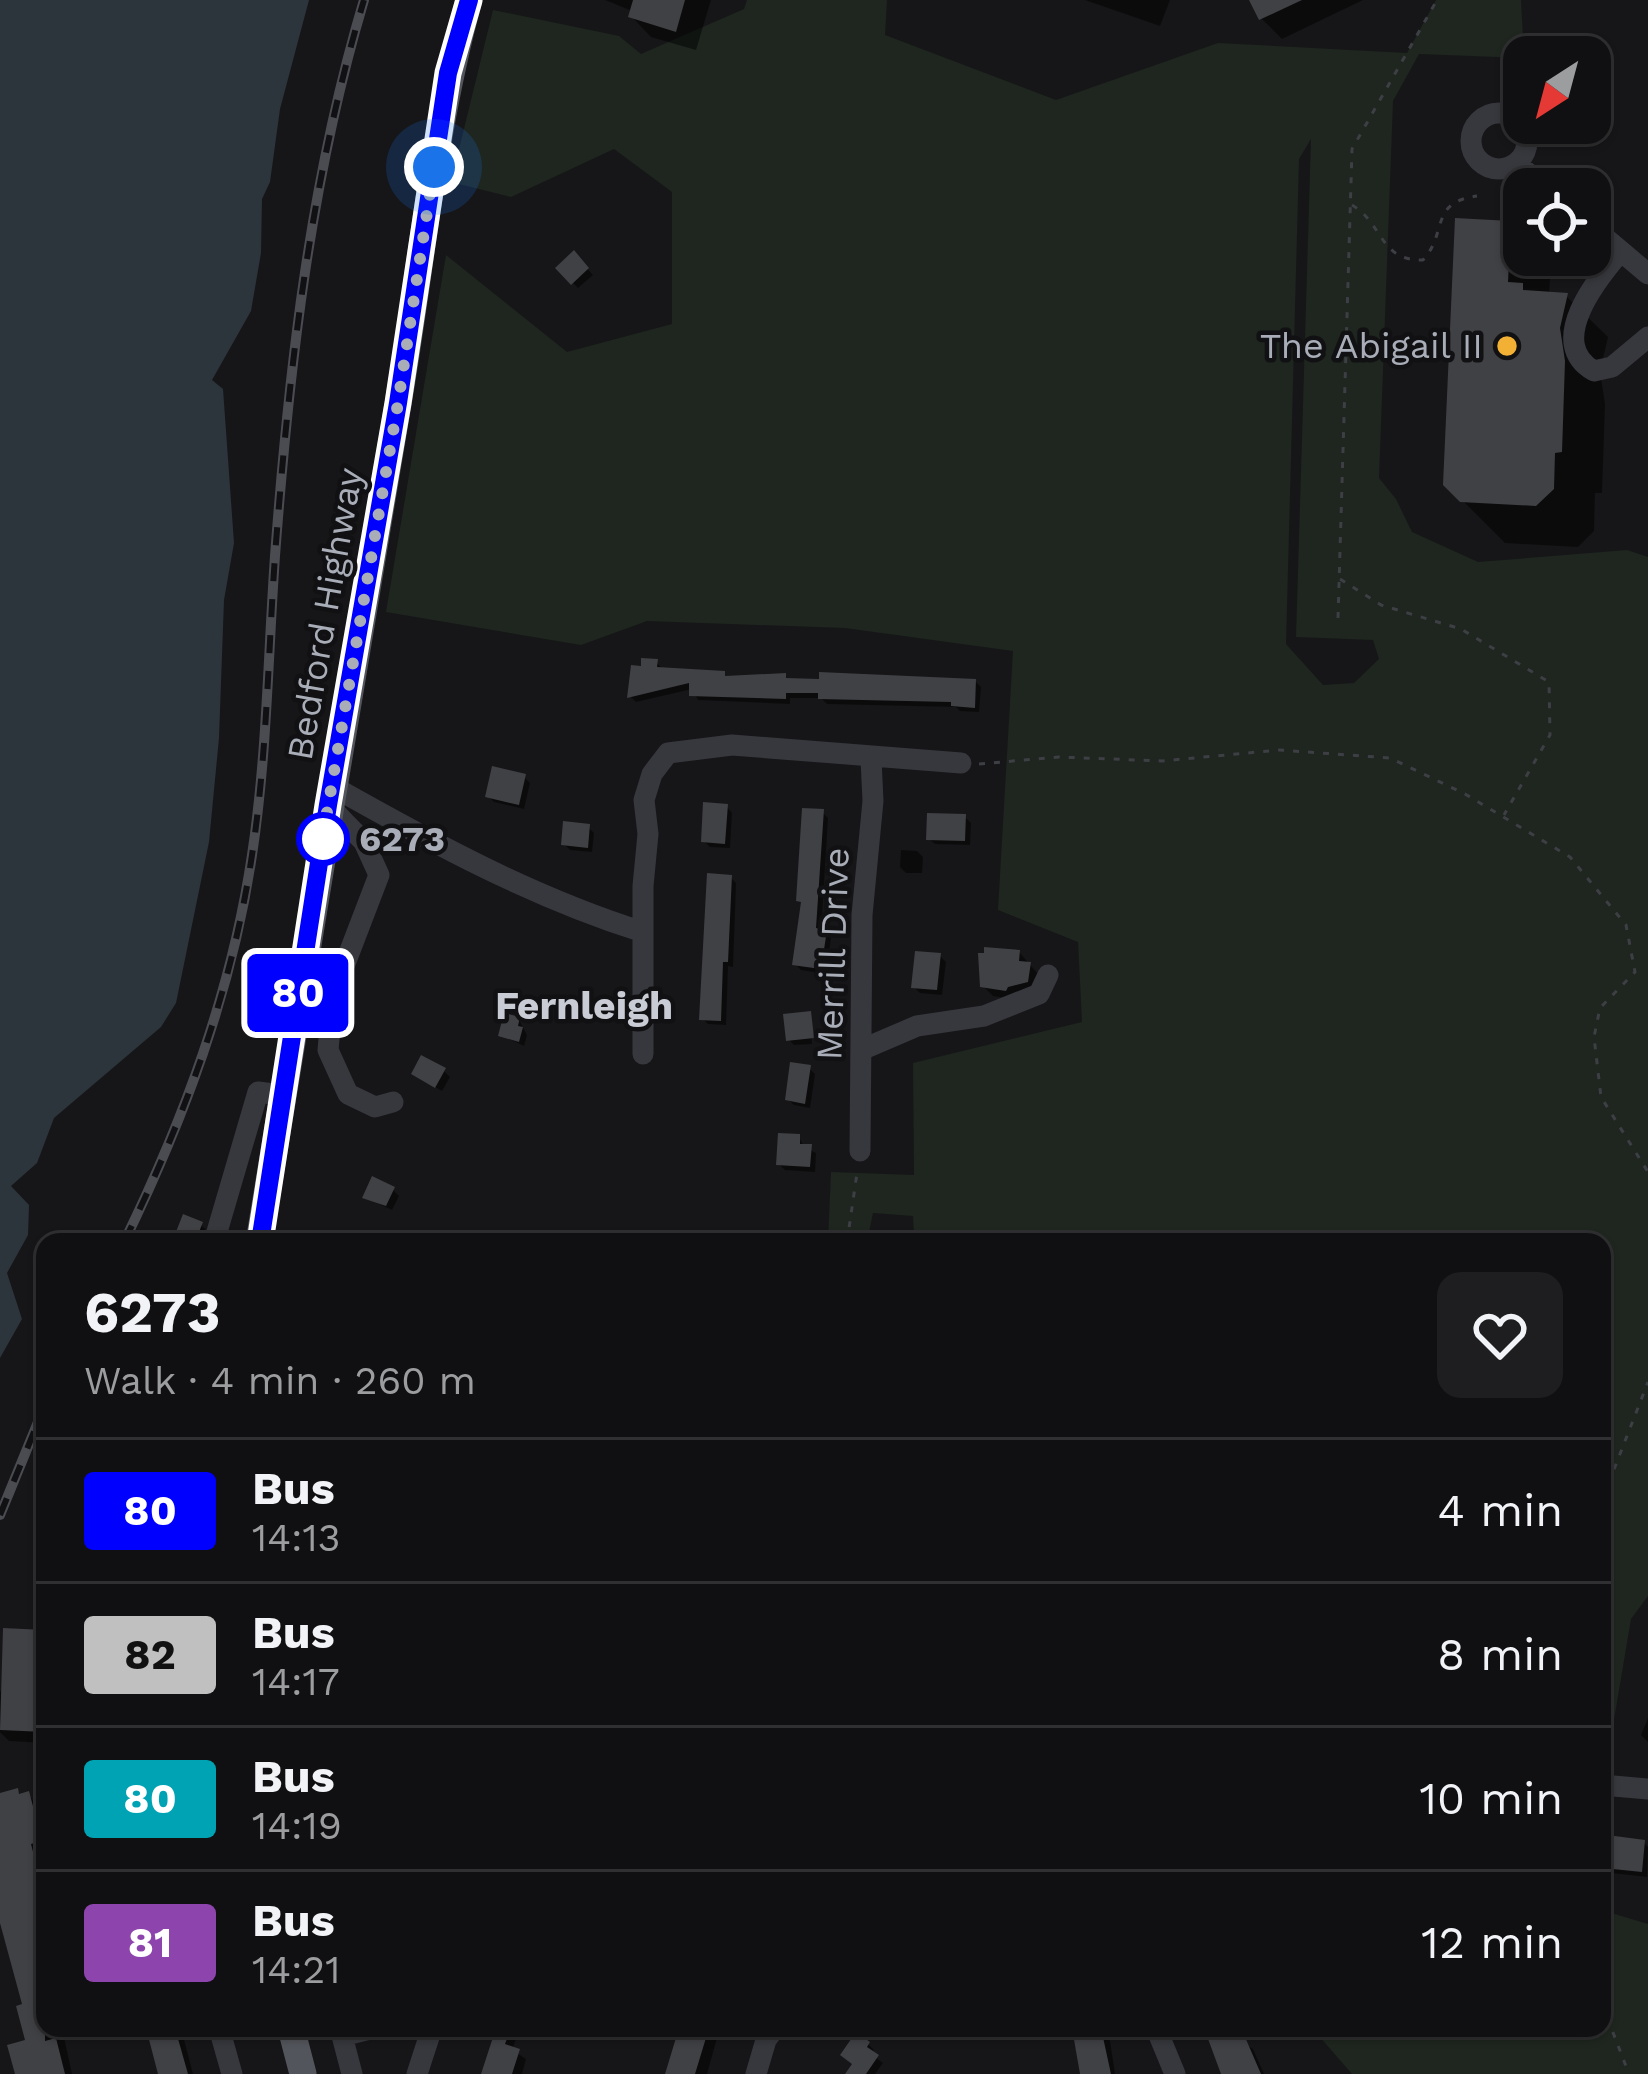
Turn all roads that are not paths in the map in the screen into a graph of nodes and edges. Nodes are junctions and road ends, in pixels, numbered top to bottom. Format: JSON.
{"nodes":[{"id":1,"x":469,"y":0,"type":"edge"},
{"id":2,"x":1516,"y":163,"type":"dead end"},
{"id":3,"x":1522,"y":168,"type":"edge"},
{"id":4,"x":1611,"y":242,"type":"edge"},
{"id":5,"x":1622,"y":251,"type":"junction"},
{"id":6,"x":1648,"y":274,"type":"edge"},
{"id":7,"x":1648,"y":337,"type":"edge"},
{"id":8,"x":872,"y":759,"type":"junction"},
{"id":9,"x":961,"y":763,"type":"road end"},
{"id":10,"x":330,"y":795,"type":"junction"},
{"id":11,"x":643,"y":932,"type":"junction"},
{"id":12,"x":1048,"y":975,"type":"dead end"},
{"id":13,"x":862,"y":1050,"type":"junction"},
{"id":14,"x":643,"y":1054,"type":"dead end"},
{"id":15,"x":282,"y":1095,"type":"junction"},
{"id":16,"x":393,"y":1102,"type":"dead end"},
{"id":17,"x":860,"y":1151,"type":"road end"},
{"id":18,"x":217,"y":1233,"type":"edge"},
{"id":19,"x":261,"y":1233,"type":"edge"},
{"id":20,"x":1611,"y":1786,"type":"edge"},
{"id":21,"x":1648,"y":1789,"type":"edge"},
{"id":22,"x":222,"y":2037,"type":"edge"},
{"id":23,"x":295,"y":2037,"type":"edge"},
{"id":24,"x":342,"y":2037,"type":"edge"},
{"id":25,"x":429,"y":2037,"type":"edge"},
{"id":26,"x":768,"y":2037,"type":"edge"},
{"id":27,"x":1160,"y":2037,"type":"edge"},
{"id":28,"x":232,"y":2074,"type":"edge"},
{"id":29,"x":303,"y":2074,"type":"edge"},
{"id":30,"x":352,"y":2074,"type":"edge"},
{"id":31,"x":417,"y":2074,"type":"edge"},
{"id":32,"x":756,"y":2074,"type":"edge"},
{"id":33,"x":1174,"y":2074,"type":"edge"}],
"edges":[{"from":1,"to":10,"type":"main road","name":"Bedford Highway"},
{"from":2,"to":3,"type":"street"},
{"from":4,"to":5,"type":"street"},
{"from":5,"to":6,"type":"street"},
{"from":5,"to":7,"type":"street"},
{"from":8,"to":9,"type":"street"},
{"from":8,"to":11,"type":"street"},
{"from":8,"to":13,"type":"street","name":"Merrill Drive"},
{"from":10,"to":11,"type":"street"},
{"from":10,"to":15,"type":"main road","name":"Bedford Highway"},
{"from":10,"to":16,"type":"street"},
{"from":11,"to":14,"type":"street"},
{"from":12,"to":13,"type":"street"},
{"from":13,"to":17,"type":"street","name":"Merrill Drive"},
{"from":15,"to":18,"type":"street"},
{"from":15,"to":19,"type":"main road","name":"Bedford Highway"},
{"from":20,"to":21,"type":"street"},
{"from":22,"to":28,"type":"street"},
{"from":23,"to":29,"type":"main road"},
{"from":24,"to":30,"type":"street"},
{"from":25,"to":31,"type":"street"},
{"from":26,"to":32,"type":"street"},
{"from":27,"to":33,"type":"street"}]}
